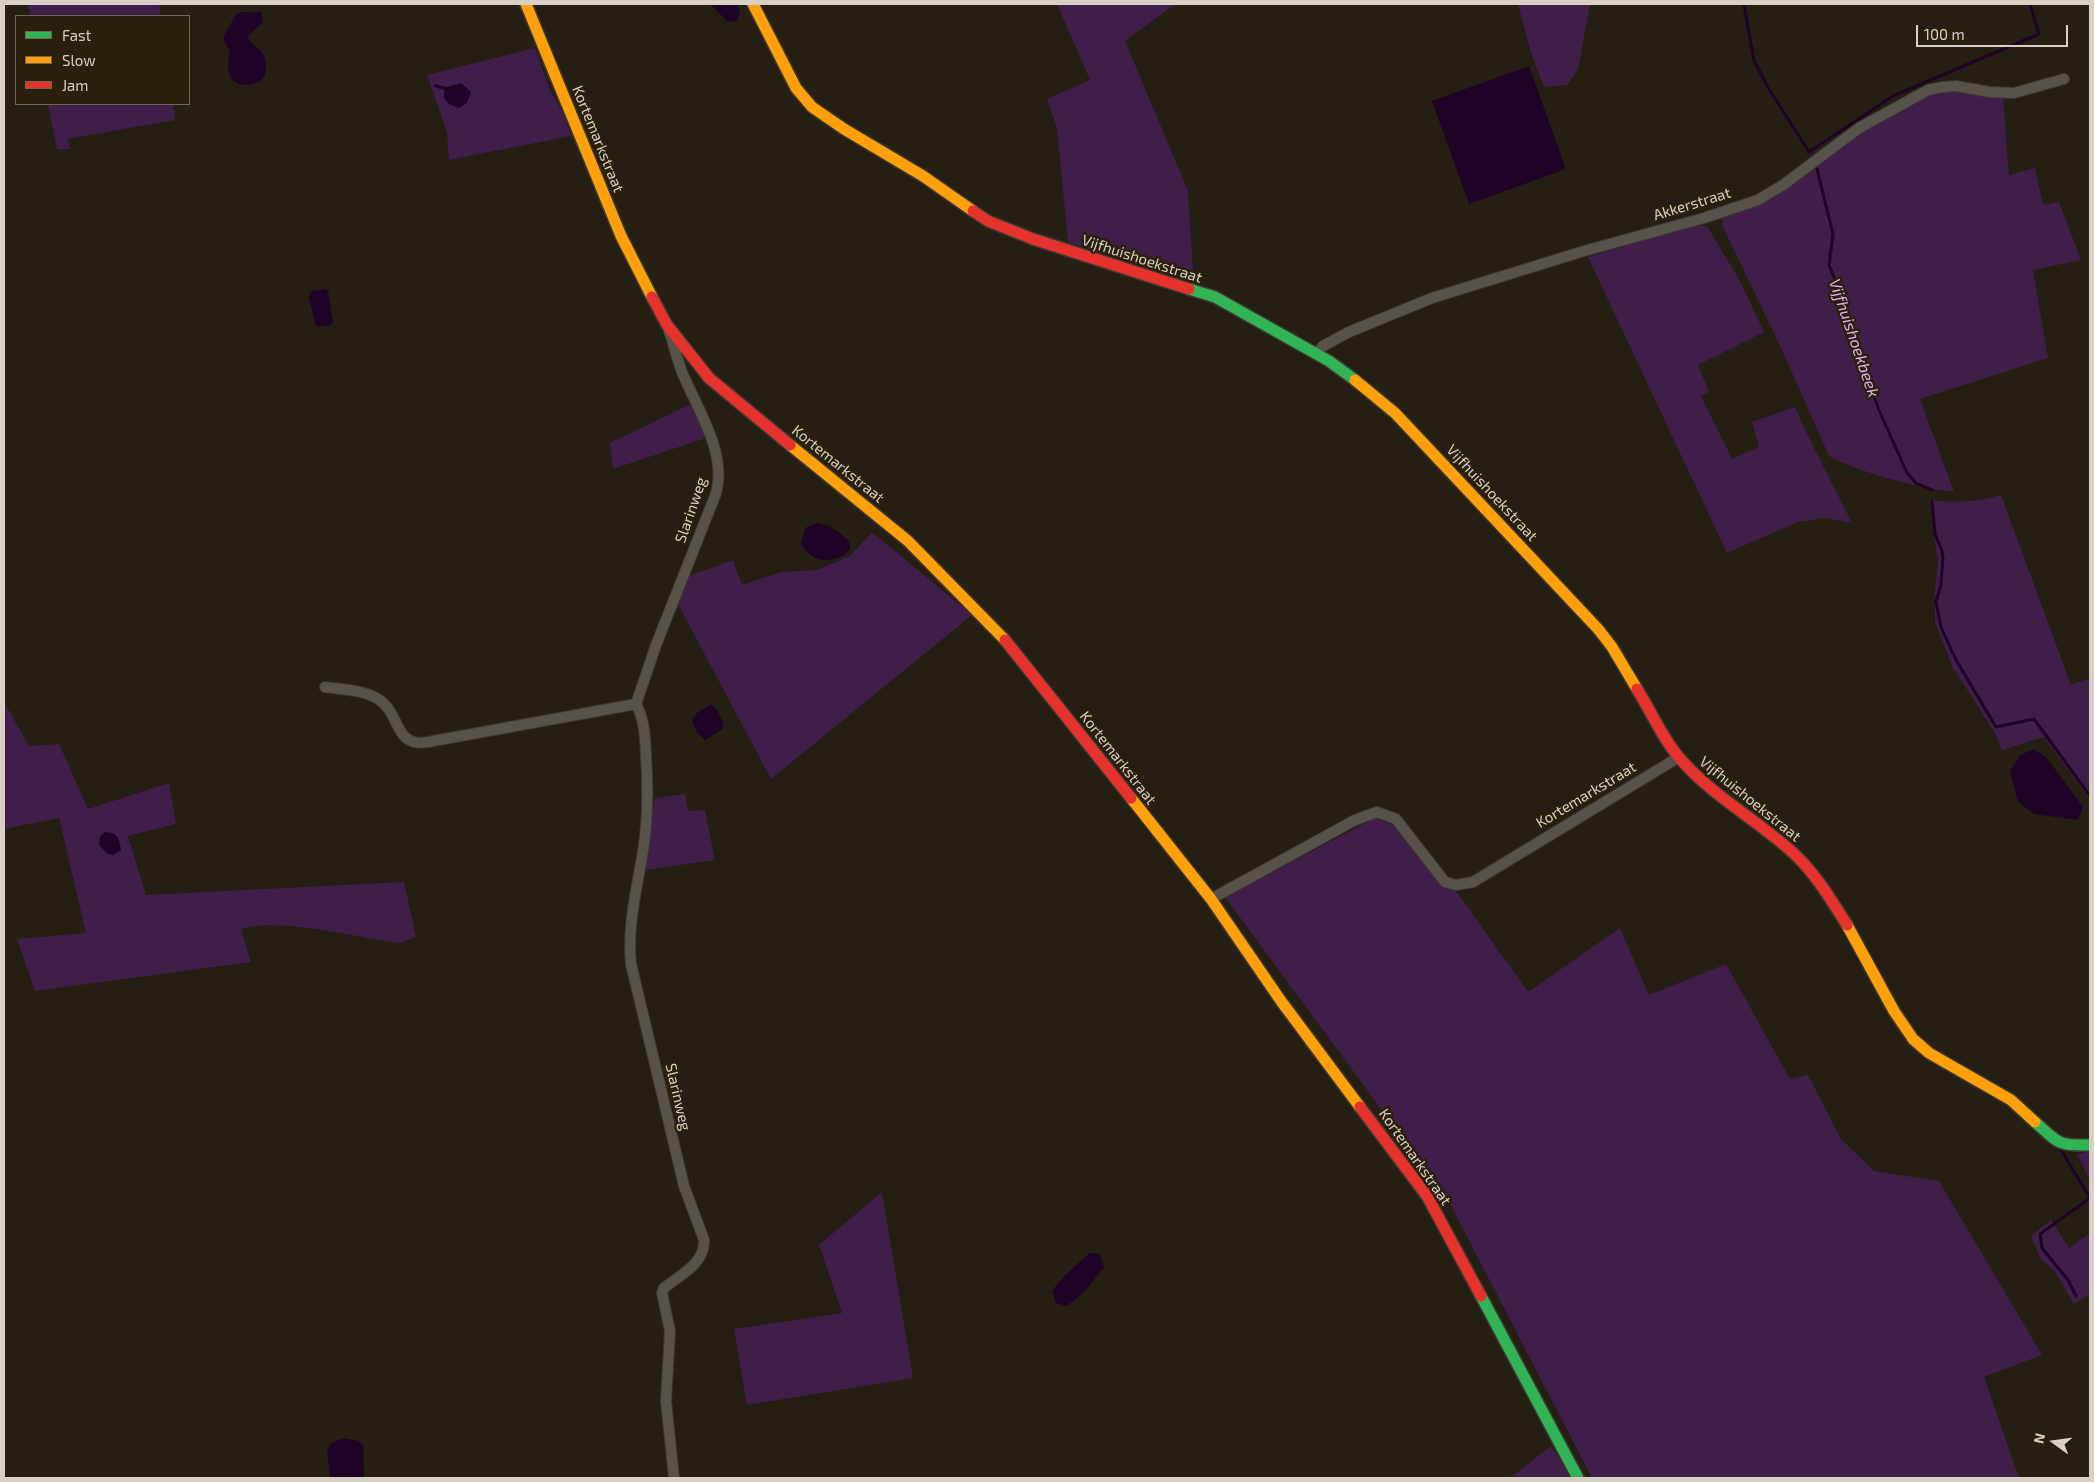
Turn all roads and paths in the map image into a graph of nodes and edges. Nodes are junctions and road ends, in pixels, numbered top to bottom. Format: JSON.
{"nodes":[{"id":1,"x":526,"y":4,"type":"edge"},
{"id":2,"x":753,"y":4,"type":"edge"},
{"id":3,"x":2064,"y":79,"type":"dead end"},
{"id":4,"x":667,"y":325,"type":"junction"},
{"id":5,"x":1316,"y":354,"type":"junction"},
{"id":6,"x":325,"y":687,"type":"dead end"},
{"id":7,"x":636,"y":704,"type":"junction"},
{"id":8,"x":1679,"y":757,"type":"junction"},
{"id":9,"x":1211,"y":899,"type":"junction"},
{"id":10,"x":2090,"y":1145,"type":"edge"},
{"id":11,"x":674,"y":1478,"type":"edge"},
{"id":12,"x":1578,"y":1478,"type":"edge"}],
"edges":[{"from":1,"to":4,"type":"street","name":"Kortemarkstraat"},
{"from":2,"to":5,"type":"street","name":"Vijfhuishoekstraat"},
{"from":3,"to":5,"type":"street","name":"Akkerstraat"},
{"from":4,"to":7,"type":"street","name":"Slarinweg"},
{"from":4,"to":9,"type":"street","name":"Kortemarkstraat"},
{"from":5,"to":8,"type":"street","name":"Vijfhuishoekstraat"},
{"from":6,"to":7,"type":"street"},
{"from":7,"to":11,"type":"street","name":"Slarinweg"},
{"from":8,"to":9,"type":"street","name":"Kortemarkstraat"},
{"from":8,"to":10,"type":"street","name":"Vijfhuishoekstraat"},
{"from":9,"to":12,"type":"street","name":"Kortemarkstraat"}]}
